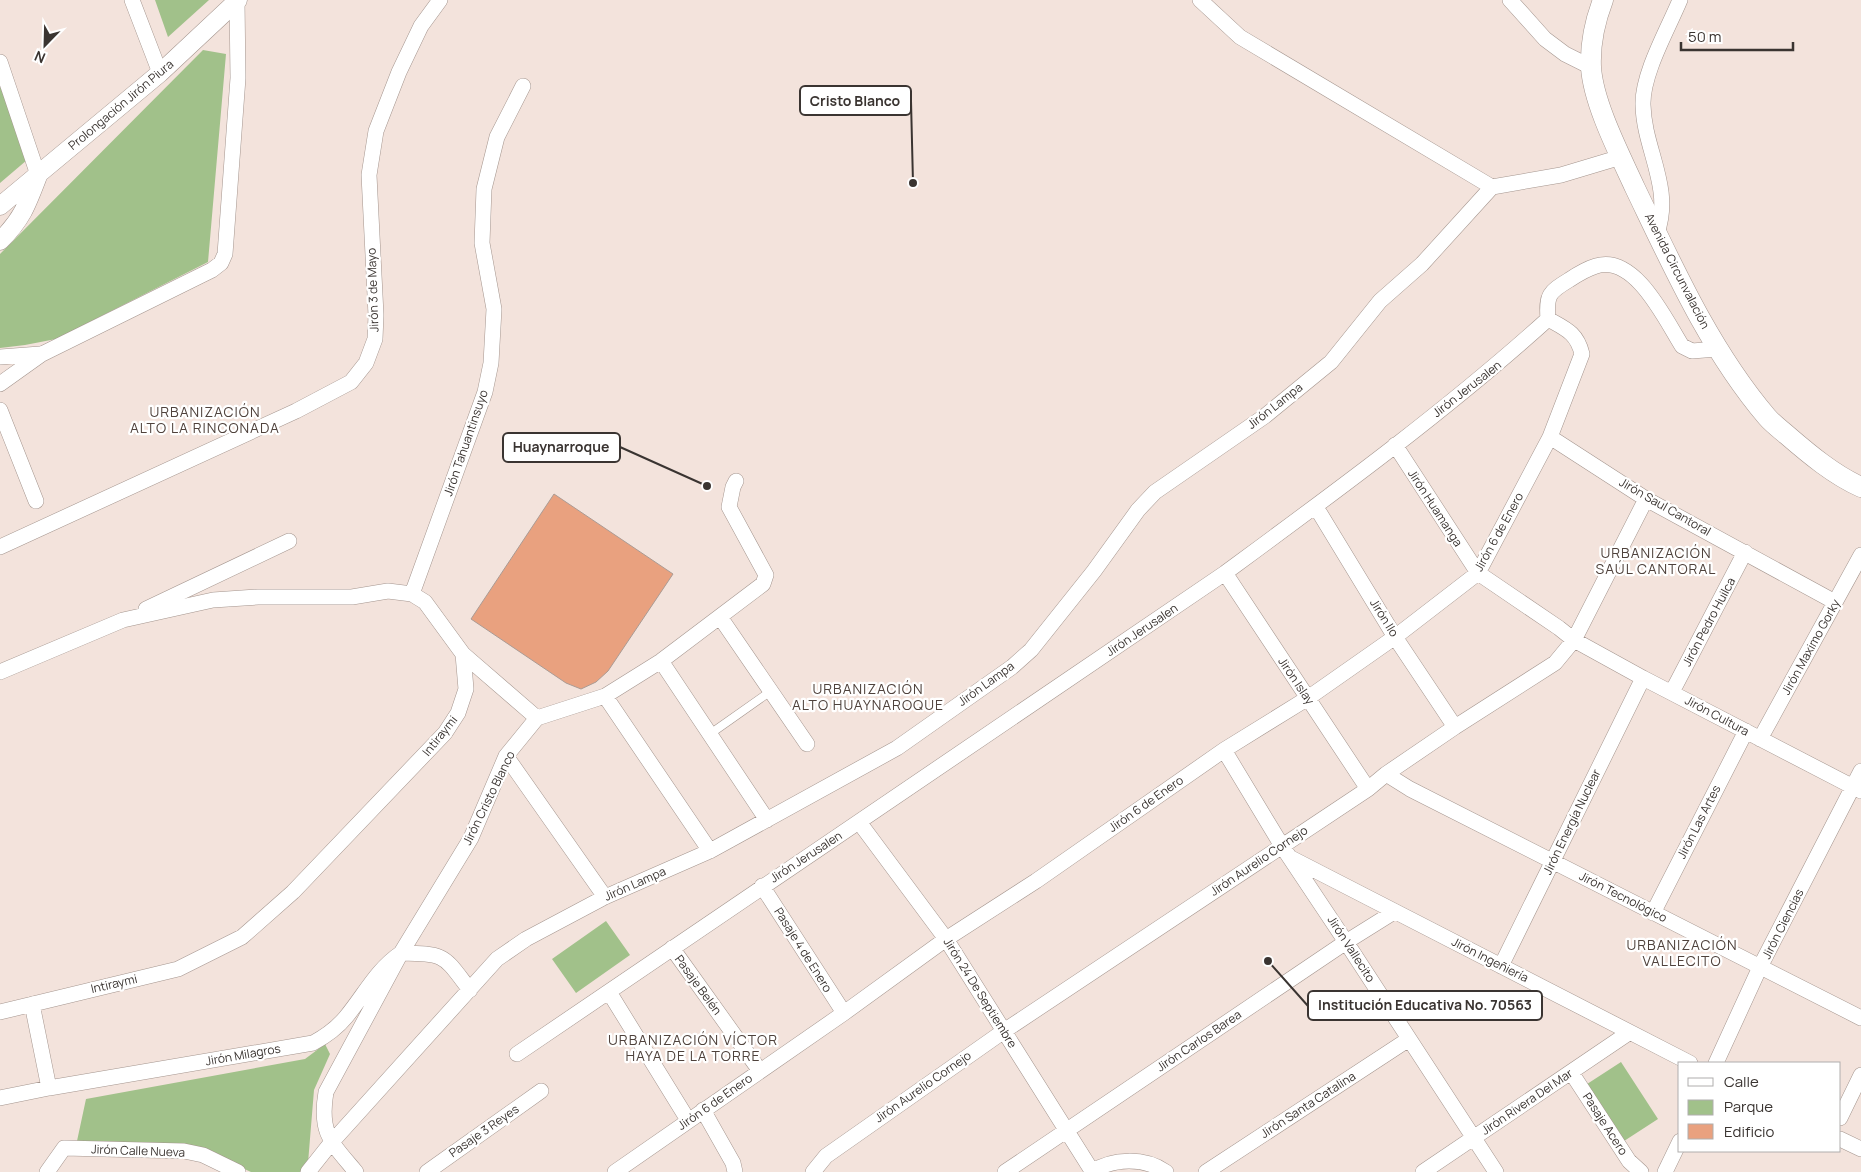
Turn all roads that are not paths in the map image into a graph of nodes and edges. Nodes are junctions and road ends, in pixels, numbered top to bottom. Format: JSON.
{"nodes":[{"id":1,"x":132,"y":0,"type":"edge"},
{"id":2,"x":237,"y":0,"type":"edge"},
{"id":3,"x":440,"y":0,"type":"edge"},
{"id":4,"x":1200,"y":0,"type":"edge"},
{"id":5,"x":1510,"y":0,"type":"edge"},
{"id":6,"x":1603,"y":0,"type":"edge"},
{"id":7,"x":1680,"y":0,"type":"edge"},
{"id":8,"x":0,"y":62,"type":"edge"},
{"id":9,"x":1591,"y":68,"type":"junction"},
{"id":10,"x":160,"y":74,"type":"junction"},
{"id":11,"x":523,"y":86,"type":"dead end"},
{"id":12,"x":1621,"y":157,"type":"junction"},
{"id":13,"x":38,"y":176,"type":"junction"},
{"id":14,"x":1492,"y":187,"type":"junction"},
{"id":15,"x":0,"y":206,"type":"edge"},
{"id":16,"x":1657,"y":233,"type":"junction"},
{"id":17,"x":0,"y":241,"type":"edge"},
{"id":18,"x":1548,"y":319,"type":"junction"},
{"id":19,"x":1717,"y":349,"type":"junction"},
{"id":20,"x":42,"y":354,"type":"junction"},
{"id":21,"x":0,"y":357,"type":"edge"},
{"id":22,"x":0,"y":384,"type":"edge"},
{"id":23,"x":0,"y":410,"type":"edge"},
{"id":24,"x":1550,"y":437,"type":"junction"},
{"id":25,"x":1395,"y":445,"type":"junction"},
{"id":26,"x":736,"y":482,"type":"dead end"},
{"id":27,"x":1861,"y":488,"type":"edge"},
{"id":28,"x":1646,"y":499,"type":"junction"},
{"id":29,"x":36,"y":501,"type":"dead end"},
{"id":30,"x":1316,"y":507,"type":"junction"},
{"id":31,"x":288,"y":541,"type":"dead end"},
{"id":32,"x":0,"y":547,"type":"edge"},
{"id":33,"x":1745,"y":552,"type":"junction"},
{"id":34,"x":1861,"y":555,"type":"edge"},
{"id":35,"x":1225,"y":573,"type":"junction"},
{"id":36,"x":1478,"y":573,"type":"junction"},
{"id":37,"x":412,"y":594,"type":"junction"},
{"id":38,"x":1835,"y":602,"type":"junction"},
{"id":39,"x":720,"y":616,"type":"junction"},
{"id":40,"x":122,"y":620,"type":"junction"},
{"id":41,"x":1395,"y":636,"type":"junction"},
{"id":42,"x":1574,"y":640,"type":"junction"},
{"id":43,"x":463,"y":654,"type":"junction"},
{"id":44,"x":661,"y":661,"type":"junction"},
{"id":45,"x":0,"y":672,"type":"edge"},
{"id":46,"x":1643,"y":678,"type":"junction"},
{"id":47,"x":771,"y":691,"type":"junction"},
{"id":48,"x":1672,"y":692,"type":"junction"},
{"id":49,"x":605,"y":696,"type":"junction"},
{"id":50,"x":1308,"y":698,"type":"junction"},
{"id":51,"x":537,"y":718,"type":"junction"},
{"id":52,"x":1455,"y":727,"type":"junction"},
{"id":53,"x":1746,"y":731,"type":"junction"},
{"id":54,"x":710,"y":734,"type":"junction"},
{"id":55,"x":1760,"y":738,"type":"junction"},
{"id":56,"x":807,"y":744,"type":"dead end"},
{"id":57,"x":1224,"y":750,"type":"junction"},
{"id":58,"x":506,"y":756,"type":"junction"},
{"id":59,"x":1861,"y":771,"type":"edge"},
{"id":60,"x":1386,"y":774,"type":"junction"},
{"id":61,"x":1368,"y":789,"type":"junction"},
{"id":62,"x":1857,"y":789,"type":"edge"},
{"id":63,"x":767,"y":820,"type":"junction"},
{"id":64,"x":859,"y":822,"type":"junction"},
{"id":65,"x":710,"y":851,"type":"junction"},
{"id":66,"x":1286,"y":852,"type":"junction"},
{"id":67,"x":1553,"y":862,"type":"junction"},
{"id":68,"x":762,"y":886,"type":"junction"},
{"id":69,"x":606,"y":897,"type":"junction"},
{"id":70,"x":1394,"y":912,"type":"junction"},
{"id":71,"x":1653,"y":913,"type":"junction"},
{"id":72,"x":946,"y":939,"type":"junction"},
{"id":73,"x":1346,"y":942,"type":"junction"},
{"id":74,"x":672,"y":948,"type":"junction"},
{"id":75,"x":401,"y":953,"type":"junction"},
{"id":76,"x":1501,"y":966,"type":"junction"},
{"id":77,"x":1760,"y":967,"type":"junction"},
{"id":78,"x":470,"y":990,"type":"junction"},
{"id":79,"x":608,"y":992,"type":"junction"},
{"id":80,"x":32,"y":1004,"type":"junction"},
{"id":81,"x":0,"y":1012,"type":"edge"},
{"id":82,"x":844,"y":1013,"type":"junction"},
{"id":83,"x":1861,"y":1018,"type":"edge"},
{"id":84,"x":1004,"y":1031,"type":"junction"},
{"id":85,"x":1630,"y":1032,"type":"junction"},
{"id":86,"x":1409,"y":1039,"type":"junction"},
{"id":87,"x":517,"y":1054,"type":"dead end"},
{"id":88,"x":1688,"y":1062,"type":"edge"},
{"id":89,"x":1716,"y":1062,"type":"edge"},
{"id":90,"x":760,"y":1070,"type":"junction"},
{"id":91,"x":1571,"y":1072,"type":"junction"},
{"id":92,"x":1861,"y":1075,"type":"edge"},
{"id":93,"x":49,"y":1088,"type":"junction"},
{"id":94,"x":541,"y":1091,"type":"dead end"},
{"id":95,"x":0,"y":1098,"type":"edge"},
{"id":96,"x":703,"y":1110,"type":"junction"},
{"id":97,"x":1841,"y":1116,"type":"edge"},
{"id":98,"x":688,"y":1120,"type":"junction"},
{"id":99,"x":1066,"y":1130,"type":"junction"},
{"id":100,"x":1474,"y":1139,"type":"junction"},
{"id":101,"x":1841,"y":1139,"type":"edge"},
{"id":102,"x":331,"y":1143,"type":"junction"},
{"id":103,"x":1678,"y":1144,"type":"edge"},
{"id":104,"x":1861,"y":1149,"type":"edge"},
{"id":105,"x":1092,"y":1171,"type":"edge"},
{"id":106,"x":47,"y":1172,"type":"edge"},
{"id":107,"x":238,"y":1172,"type":"edge"},
{"id":108,"x":308,"y":1172,"type":"edge"},
{"id":109,"x":356,"y":1172,"type":"edge"},
{"id":110,"x":427,"y":1172,"type":"edge"},
{"id":111,"x":615,"y":1172,"type":"edge"},
{"id":112,"x":735,"y":1172,"type":"edge"},
{"id":113,"x":813,"y":1172,"type":"edge"},
{"id":114,"x":1005,"y":1172,"type":"edge"},
{"id":115,"x":1166,"y":1172,"type":"edge"},
{"id":116,"x":1206,"y":1172,"type":"edge"},
{"id":117,"x":1424,"y":1172,"type":"edge"},
{"id":118,"x":1496,"y":1172,"type":"edge"},
{"id":119,"x":1641,"y":1172,"type":"edge"},
{"id":120,"x":1665,"y":1172,"type":"edge"}],
"edges":[{"from":1,"to":10,"type":"street"},
{"from":2,"to":10,"type":"street","name":"Prolongación Jirón Piura"},
{"from":2,"to":20,"type":"street"},
{"from":3,"to":32,"type":"street","name":"Jirón 3 de Mayo"},
{"from":4,"to":14,"type":"street"},
{"from":5,"to":9,"type":"street"},
{"from":6,"to":9,"type":"main road","name":"Avenida Circunvalación"},
{"from":7,"to":16,"type":"street"},
{"from":8,"to":13,"type":"street"},
{"from":9,"to":12,"type":"main road","name":"Avenida Circunvalación"},
{"from":10,"to":13,"type":"street","name":"Prolongación Jirón Piura"},
{"from":11,"to":37,"type":"street","name":"Jirón Tahuantinsuyo"},
{"from":12,"to":14,"type":"street"},
{"from":12,"to":16,"type":"main road","name":"Avenida Circunvalación"},
{"from":13,"to":15,"type":"street","name":"Prolongación Jirón Piura"},
{"from":13,"to":17,"type":"street"},
{"from":14,"to":63,"type":"street","name":"Jirón Lampa"},
{"from":16,"to":19,"type":"main road","name":"Avenida Circunvalación"},
{"from":18,"to":19,"type":"street"},
{"from":18,"to":24,"type":"street","name":"Jirón 6 de Enero"},
{"from":18,"to":25,"type":"street","name":"Jirón Jerusalen"},
{"from":19,"to":27,"type":"main road","name":"Avenida Circunvalación"},
{"from":20,"to":21,"type":"street"},
{"from":20,"to":22,"type":"street"},
{"from":23,"to":29,"type":"street"},
{"from":24,"to":28,"type":"street","name":"Jirón Saul Cantoral"},
{"from":24,"to":36,"type":"street","name":"Jirón 6 de Enero"},
{"from":25,"to":30,"type":"street","name":"Jirón Jerusalen"},
{"from":25,"to":36,"type":"street","name":"Jirón Huamanga"},
{"from":26,"to":39,"type":"street"},
{"from":28,"to":33,"type":"street","name":"Jirón Saul Cantoral"},
{"from":28,"to":42,"type":"street","name":"Jirón Aurelio Cornejo"},
{"from":30,"to":35,"type":"street","name":"Jirón Jerusalen"},
{"from":30,"to":41,"type":"street","name":"Jirón Ilo"},
{"from":31,"to":40,"type":"street"},
{"from":33,"to":38,"type":"street","name":"Jirón Saul Cantoral"},
{"from":33,"to":48,"type":"street","name":"Jirón Pedro Huilca"},
{"from":34,"to":38,"type":"street","name":"Jirón Maximo Gorky"},
{"from":35,"to":50,"type":"street","name":"Jirón Islay"},
{"from":35,"to":64,"type":"street","name":"Jirón Jerusalen"},
{"from":36,"to":41,"type":"street","name":"Jirón 6 de Enero"},
{"from":36,"to":42,"type":"street","name":"Jirón Huamanga"},
{"from":37,"to":40,"type":"street"},
{"from":37,"to":43,"type":"street"},
{"from":38,"to":55,"type":"street","name":"Jirón Maximo Gorky"},
{"from":39,"to":44,"type":"street"},
{"from":39,"to":47,"type":"street"},
{"from":40,"to":45,"type":"street"},
{"from":41,"to":50,"type":"street","name":"Jirón 6 de Enero"},
{"from":41,"to":52,"type":"street","name":"Jirón Ilo"},
{"from":42,"to":46,"type":"street","name":"Jirón Cultura"},
{"from":42,"to":52,"type":"street","name":"Jirón Aurelio Cornejo"},
{"from":43,"to":51,"type":"street"},
{"from":43,"to":80,"type":"street","name":"Intiraymi"},
{"from":44,"to":49,"type":"street"},
{"from":44,"to":54,"type":"street"},
{"from":46,"to":48,"type":"street","name":"Jirón Cultura"},
{"from":46,"to":67,"type":"street","name":"Jirón Energía Nuclear"},
{"from":47,"to":54,"type":"lane"},
{"from":47,"to":56,"type":"street"},
{"from":48,"to":53,"type":"street","name":"Jirón Cultura"},
{"from":49,"to":51,"type":"street"},
{"from":49,"to":65,"type":"street"},
{"from":50,"to":57,"type":"street","name":"Jirón 6 de Enero"},
{"from":50,"to":61,"type":"street","name":"Jirón Islay"},
{"from":51,"to":58,"type":"street","name":"Jirón Cristo Blanco"},
{"from":52,"to":60,"type":"street","name":"Jirón Aurelio Cornejo"},
{"from":53,"to":55,"type":"street","name":"Jirón Cultura"},
{"from":53,"to":71,"type":"street","name":"Jirón Las Artes"},
{"from":54,"to":63,"type":"street"},
{"from":55,"to":62,"type":"street","name":"Jirón Cultura"},
{"from":57,"to":66,"type":"street","name":"Jirón Vallecito"},
{"from":57,"to":72,"type":"street","name":"Jirón 6 de Enero"},
{"from":58,"to":69,"type":"street"},
{"from":58,"to":75,"type":"street","name":"Jirón Cristo Blanco"},
{"from":59,"to":62,"type":"street","name":"Jirón Ciencias"},
{"from":60,"to":61,"type":"street","name":"Jirón Aurelio Cornejo"},
{"from":60,"to":67,"type":"street","name":"Jirón Tecnológico"},
{"from":61,"to":66,"type":"street","name":"Jirón Aurelio Cornejo"},
{"from":62,"to":77,"type":"street","name":"Jirón Ciencias"},
{"from":63,"to":65,"type":"street","name":"Jirón Lampa"},
{"from":64,"to":68,"type":"street","name":"Jirón Jerusalen"},
{"from":64,"to":72,"type":"street","name":"Jirón 24 De Septiembre"},
{"from":65,"to":69,"type":"street","name":"Jirón Lampa"},
{"from":66,"to":70,"type":"street","name":"Jirón Ingeñiería"},
{"from":66,"to":73,"type":"street","name":"Jirón Vallecito"},
{"from":66,"to":84,"type":"street","name":"Jirón Aurelio Cornejo"},
{"from":67,"to":71,"type":"street","name":"Jirón Tecnológico"},
{"from":67,"to":76,"type":"street","name":"Jirón Energía Nuclear"},
{"from":68,"to":74,"type":"street","name":"Jirón Jerusalen"},
{"from":68,"to":82,"type":"street","name":"Pasaje 4 de Enero"},
{"from":69,"to":78,"type":"street","name":"Jirón Lampa"},
{"from":70,"to":73,"type":"street","name":"Jirón Carlos Barea"},
{"from":70,"to":76,"type":"street","name":"Jirón Ingeñiería"},
{"from":71,"to":77,"type":"street","name":"Jirón Tecnológico"},
{"from":72,"to":82,"type":"street","name":"Jirón 6 de Enero"},
{"from":72,"to":84,"type":"street","name":"Jirón 24 De Septiembre"},
{"from":73,"to":86,"type":"street","name":"Jirón Vallecito"},
{"from":73,"to":99,"type":"street","name":"Jirón Carlos Barea"},
{"from":74,"to":79,"type":"street","name":"Jirón Jerusalen"},
{"from":74,"to":90,"type":"street","name":"Pasaje Belén"},
{"from":75,"to":78,"type":"street"},
{"from":75,"to":93,"type":"street","name":"Jirón Milagros"},
{"from":75,"to":102,"type":"street","name":"Jirón Cristo Blanco"},
{"from":76,"to":85,"type":"street","name":"Jirón Ingeñiería"},
{"from":77,"to":83,"type":"street","name":"Jirón Tecnológico"},
{"from":77,"to":89,"type":"street","name":"Jirón Ciencias"},
{"from":78,"to":102,"type":"street","name":"Jirón Lampa"},
{"from":79,"to":87,"type":"street","name":"Jirón Jerusalen"},
{"from":79,"to":98,"type":"street"},
{"from":80,"to":81,"type":"street","name":"Intiraymi"},
{"from":80,"to":93,"type":"street"},
{"from":82,"to":90,"type":"street","name":"Jirón 6 de Enero"},
{"from":84,"to":99,"type":"street","name":"Jirón 24 De Septiembre"},
{"from":84,"to":113,"type":"street","name":"Jirón Aurelio Cornejo"},
{"from":85,"to":88,"type":"street","name":"Jirón Ingeñiería"},
{"from":85,"to":91,"type":"street","name":"Jirón Rivera Del Mar"},
{"from":86,"to":100,"type":"street","name":"Jirón Vallecito"},
{"from":86,"to":116,"type":"street","name":"Jirón Santa Catalina"},
{"from":90,"to":96,"type":"street","name":"Jirón 6 de Enero"},
{"from":91,"to":100,"type":"street","name":"Jirón Rivera Del Mar"},
{"from":91,"to":119,"type":"street","name":"Pasaje Acero"},
{"from":92,"to":97,"type":"street"},
{"from":93,"to":95,"type":"street","name":"Jirón Milagros"},
{"from":94,"to":110,"type":"street","name":"Pasaje 3 Reyes"},
{"from":96,"to":98,"type":"street","name":"Jirón 6 de Enero"},
{"from":96,"to":112,"type":"street"},
{"from":98,"to":111,"type":"street","name":"Jirón 6 de Enero"},
{"from":99,"to":105,"type":"street","name":"Jirón 24 De Septiembre"},
{"from":99,"to":114,"type":"street","name":"Jirón Carlos Barea"},
{"from":100,"to":117,"type":"street","name":"Jirón Rivera Del Mar"},
{"from":100,"to":118,"type":"street","name":"Jirón Vallecito"},
{"from":101,"to":104,"type":"street"},
{"from":102,"to":108,"type":"street","name":"Jirón Lampa"},
{"from":102,"to":109,"type":"street"},
{"from":103,"to":120,"type":"street"},
{"from":105,"to":115,"type":"street"},
{"from":106,"to":107,"type":"street","name":"Jirón Calle Nueva"}]}
